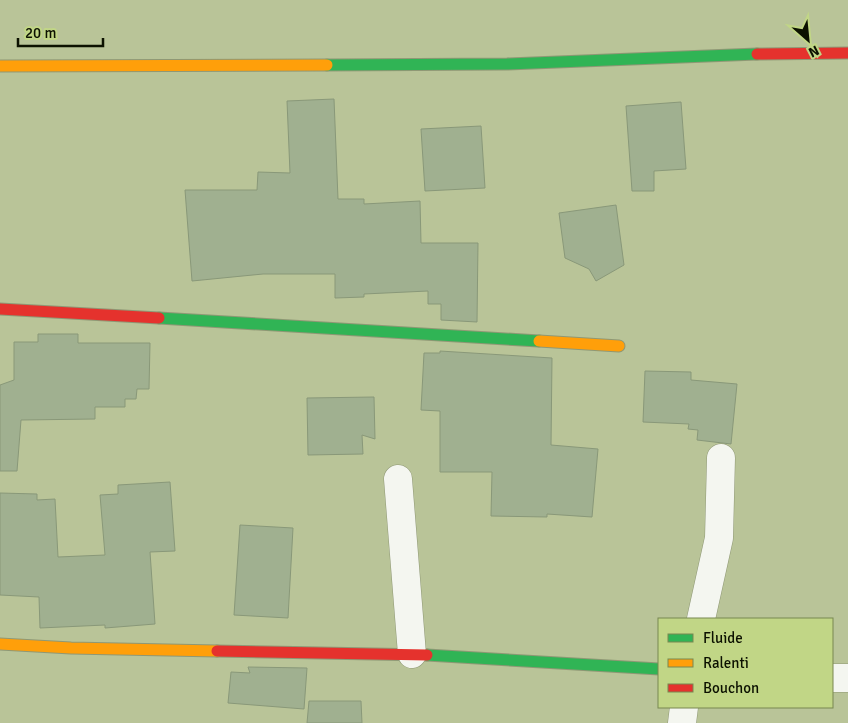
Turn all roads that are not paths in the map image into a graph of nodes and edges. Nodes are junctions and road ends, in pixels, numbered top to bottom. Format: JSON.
{"nodes":[{"id":1,"x":848,"y":53,"type":"edge"},
{"id":2,"x":0,"y":66,"type":"edge"},
{"id":3,"x":0,"y":309,"type":"edge"},
{"id":4,"x":619,"y":346,"type":"dead end"},
{"id":5,"x":721,"y":458,"type":"dead end"},
{"id":6,"x":398,"y":479,"type":"dead end"},
{"id":7,"x":701,"y":618,"type":"edge"},
{"id":8,"x":0,"y":644,"type":"edge"},
{"id":9,"x":412,"y":654,"type":"junction"},
{"id":10,"x":658,"y":669,"type":"edge"},
{"id":11,"x":833,"y":678,"type":"edge"},
{"id":12,"x":848,"y":678,"type":"edge"},
{"id":13,"x":684,"y":708,"type":"edge"},
{"id":14,"x":682,"y":723,"type":"edge"}],
"edges":[{"from":1,"to":2,"type":"street"},
{"from":3,"to":4,"type":"street"},
{"from":5,"to":7,"type":"street"},
{"from":6,"to":9,"type":"street"},
{"from":8,"to":9,"type":"street"},
{"from":9,"to":10,"type":"street"},
{"from":11,"to":12,"type":"street"},
{"from":13,"to":14,"type":"street"}]}
